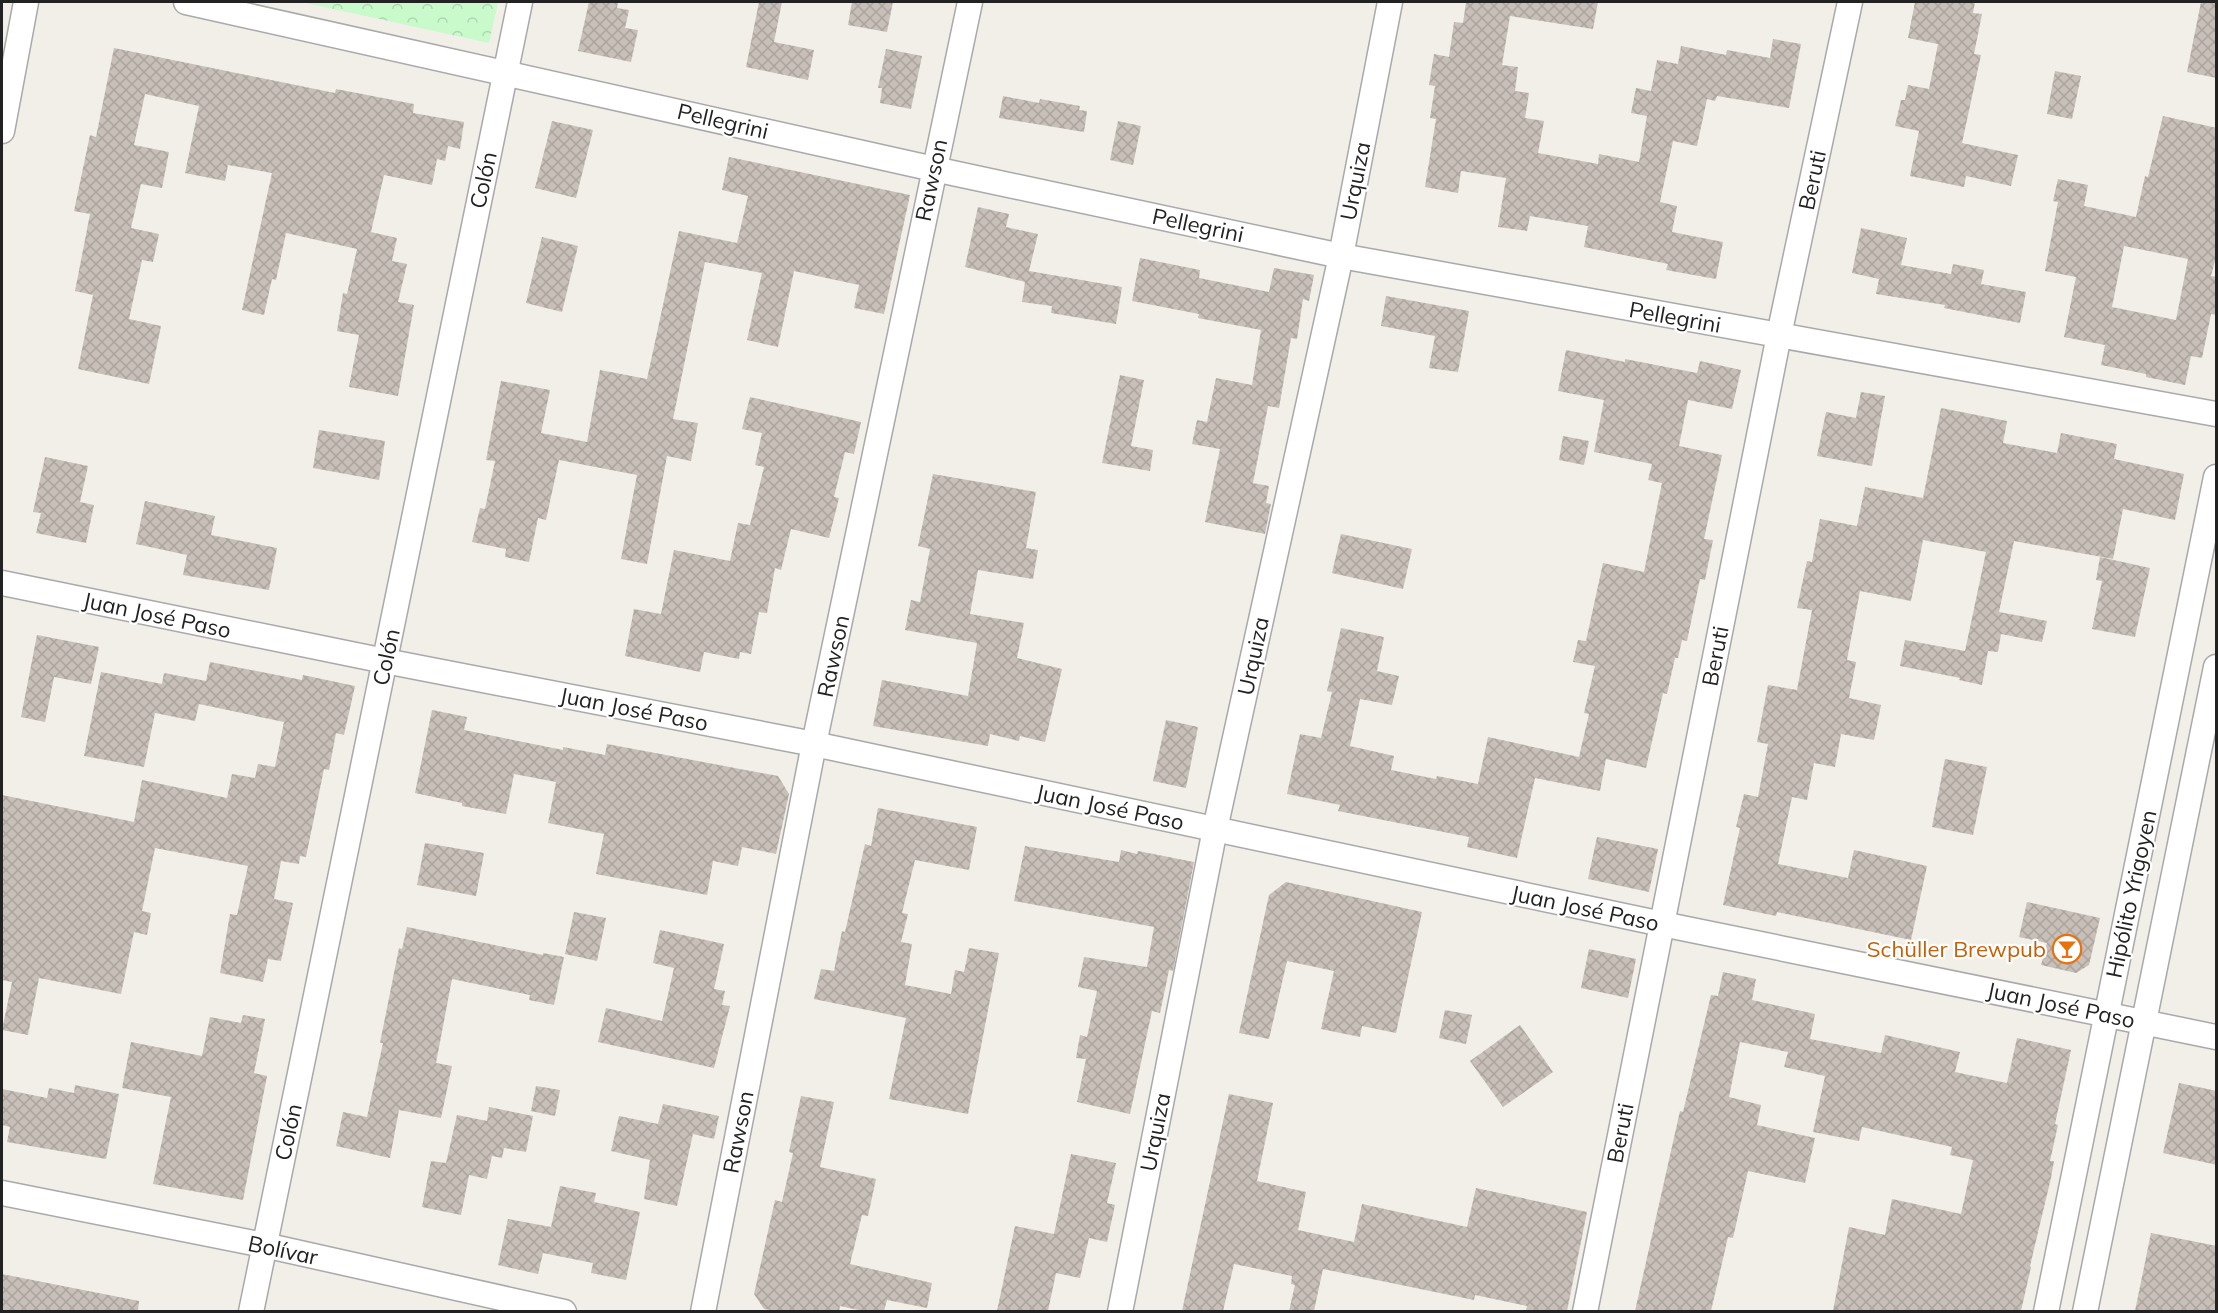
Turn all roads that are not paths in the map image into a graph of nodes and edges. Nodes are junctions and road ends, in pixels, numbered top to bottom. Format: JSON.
{"nodes":[{"id":1,"x":26,"y":2,"type":"edge"},
{"id":2,"x":186,"y":2,"type":"edge"},
{"id":3,"x":520,"y":2,"type":"edge"},
{"id":4,"x":969,"y":2,"type":"edge"},
{"id":5,"x":1390,"y":2,"type":"edge"},
{"id":6,"x":1850,"y":2,"type":"edge"},
{"id":7,"x":506,"y":72,"type":"junction"},
{"id":8,"x":2,"y":131,"type":"edge"},
{"id":9,"x":933,"y":169,"type":"junction"},
{"id":10,"x":1341,"y":256,"type":"junction"},
{"id":11,"x":1779,"y":335,"type":"junction"},
{"id":12,"x":2217,"y":414,"type":"edge"},
{"id":13,"x":2217,"y":477,"type":"edge"},
{"id":14,"x":2,"y":583,"type":"edge"},
{"id":15,"x":385,"y":661,"type":"junction"},
{"id":16,"x":2217,"y":667,"type":"edge"},
{"id":17,"x":814,"y":744,"type":"junction"},
{"id":18,"x":1215,"y":829,"type":"junction"},
{"id":19,"x":1662,"y":924,"type":"junction"},
{"id":20,"x":2106,"y":1014,"type":"junction"},
{"id":21,"x":2144,"y":1023,"type":"junction"},
{"id":22,"x":2217,"y":1037,"type":"edge"},
{"id":23,"x":2,"y":1193,"type":"edge"},
{"id":24,"x":264,"y":1245,"type":"junction"},
{"id":25,"x":251,"y":1311,"type":"edge"},
{"id":26,"x":564,"y":1311,"type":"edge"},
{"id":27,"x":703,"y":1311,"type":"edge"},
{"id":28,"x":1120,"y":1311,"type":"edge"},
{"id":29,"x":1585,"y":1311,"type":"edge"},
{"id":30,"x":2046,"y":1311,"type":"edge"},
{"id":31,"x":2085,"y":1311,"type":"edge"}],
"edges":[{"from":1,"to":8,"type":"street"},
{"from":2,"to":7,"type":"street","name":"Pellegrini"},
{"from":3,"to":7,"type":"street","name":"Colón"},
{"from":4,"to":9,"type":"street","name":"Rawson"},
{"from":5,"to":10,"type":"street","name":"Urquiza"},
{"from":6,"to":11,"type":"street","name":"Beruti"},
{"from":7,"to":9,"type":"street","name":"Pellegrini"},
{"from":7,"to":15,"type":"street","name":"Colón"},
{"from":9,"to":10,"type":"street","name":"Pellegrini"},
{"from":9,"to":17,"type":"street","name":"Rawson"},
{"from":10,"to":11,"type":"street","name":"Pellegrini"},
{"from":10,"to":18,"type":"street","name":"Urquiza"},
{"from":11,"to":12,"type":"street","name":"Pellegrini"},
{"from":11,"to":19,"type":"street","name":"Beruti"},
{"from":13,"to":20,"type":"street","name":"Hipólito Yrigoyen"},
{"from":14,"to":15,"type":"street","name":"Juan José Paso"},
{"from":15,"to":17,"type":"street","name":"Juan José Paso"},
{"from":15,"to":24,"type":"street","name":"Colón"},
{"from":16,"to":21,"type":"street","name":"Hipólito Yrigoyen"},
{"from":17,"to":18,"type":"street","name":"Juan José Paso"},
{"from":17,"to":27,"type":"street","name":"Rawson"},
{"from":18,"to":19,"type":"street","name":"Juan José Paso"},
{"from":18,"to":28,"type":"street","name":"Urquiza"},
{"from":19,"to":20,"type":"street","name":"Juan José Paso"},
{"from":19,"to":29,"type":"street","name":"Beruti"},
{"from":20,"to":21,"type":"street","name":"Juan José Paso"},
{"from":20,"to":30,"type":"street","name":"Hipólito Yrigoyen"},
{"from":21,"to":22,"type":"street","name":"Juan José Paso"},
{"from":21,"to":31,"type":"street","name":"Hipólito Yrigoyen"},
{"from":23,"to":24,"type":"street","name":"Bolívar"},
{"from":24,"to":25,"type":"street","name":"Colón"},
{"from":24,"to":26,"type":"street","name":"Bolívar"}]}
